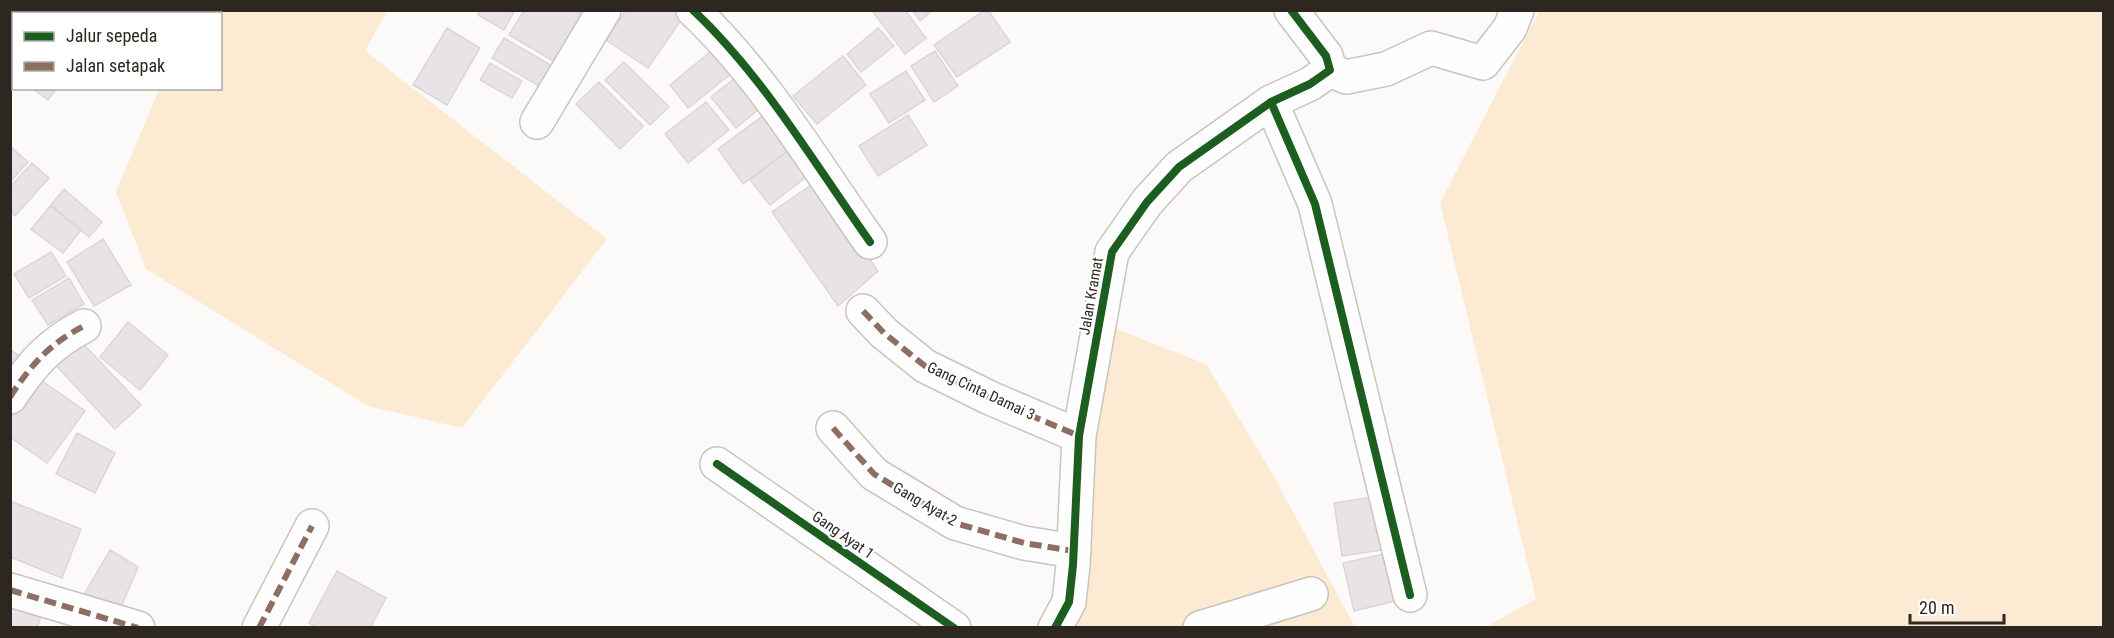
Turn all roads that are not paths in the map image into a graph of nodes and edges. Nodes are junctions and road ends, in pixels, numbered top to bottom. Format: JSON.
{"nodes":[{"id":1,"x":604,"y":10,"type":"edge"},
{"id":2,"x":693,"y":10,"type":"edge"},
{"id":3,"x":1291,"y":10,"type":"edge"},
{"id":4,"x":1516,"y":10,"type":"edge"},
{"id":5,"x":1330,"y":70,"type":"junction"},
{"id":6,"x":1271,"y":102,"type":"junction"},
{"id":7,"x":537,"y":122,"type":"dead end"},
{"id":8,"x":870,"y":242,"type":"dead end"},
{"id":9,"x":863,"y":311,"type":"dead end"},
{"id":10,"x":84,"y":326,"type":"dead end"},
{"id":11,"x":10,"y":397,"type":"edge"},
{"id":12,"x":833,"y":428,"type":"dead end"},
{"id":13,"x":1079,"y":436,"type":"junction"},
{"id":14,"x":717,"y":464,"type":"dead end"},
{"id":15,"x":312,"y":526,"type":"dead end"},
{"id":16,"x":1074,"y":551,"type":"junction"},
{"id":17,"x":10,"y":590,"type":"edge"},
{"id":18,"x":1311,"y":594,"type":"dead end"},
{"id":19,"x":1410,"y":595,"type":"dead end"},
{"id":20,"x":1246,"y":621,"type":"edge"},
{"id":21,"x":138,"y":627,"type":"edge"},
{"id":22,"x":259,"y":627,"type":"edge"},
{"id":23,"x":954,"y":627,"type":"edge"},
{"id":24,"x":1057,"y":627,"type":"edge"},
{"id":25,"x":1200,"y":627,"type":"edge"}],
"edges":[{"from":1,"to":7,"type":"street"},
{"from":2,"to":8,"type":"street"},
{"from":3,"to":5,"type":"street"},
{"from":4,"to":5,"type":"street"},
{"from":5,"to":6,"type":"street","name":"Jalan Kramat"},
{"from":6,"to":13,"type":"street","name":"Jalan Kramat"},
{"from":6,"to":19,"type":"street"},
{"from":9,"to":13,"type":"street","name":"Gang Cinta Damai 3"},
{"from":10,"to":11,"type":"street"},
{"from":12,"to":16,"type":"street","name":"Gang Ayat 2"},
{"from":13,"to":16,"type":"street","name":"Jalan Kramat"},
{"from":14,"to":23,"type":"street","name":"Gang Ayat 1"},
{"from":15,"to":22,"type":"street"},
{"from":16,"to":24,"type":"street","name":"Jalan Kramat"},
{"from":17,"to":21,"type":"street"},
{"from":18,"to":20,"type":"street"},
{"from":20,"to":25,"type":"street"}]}
